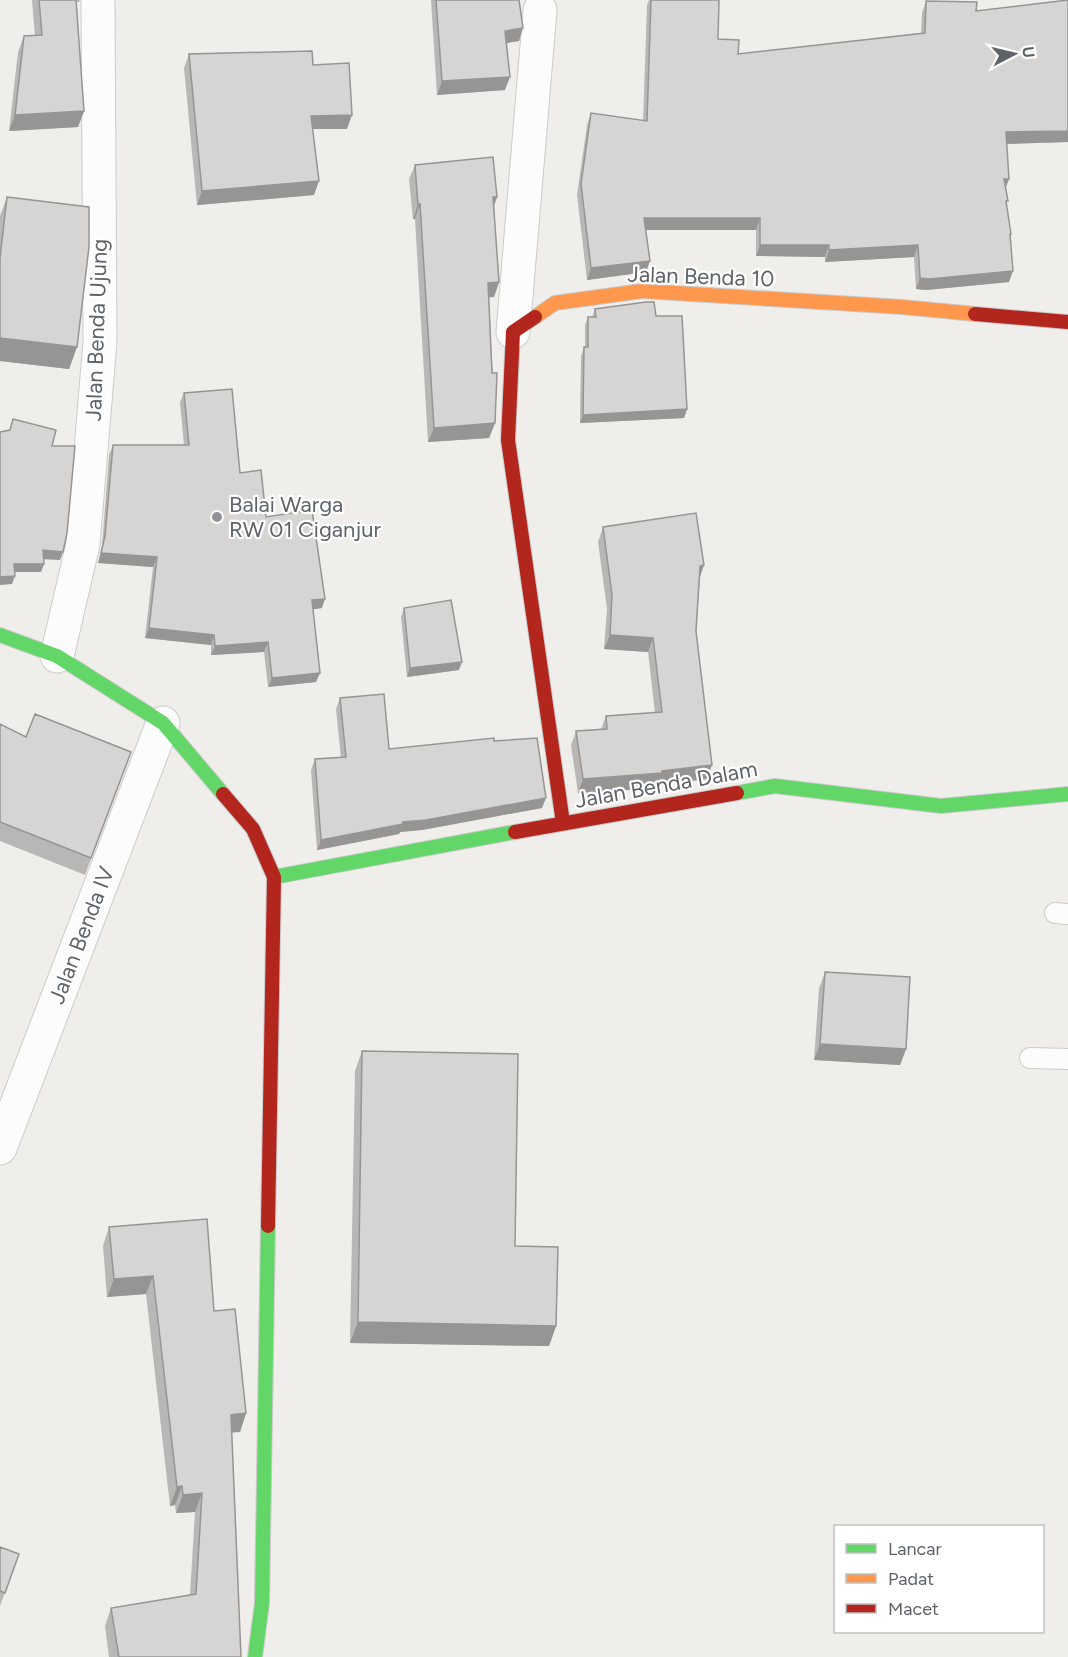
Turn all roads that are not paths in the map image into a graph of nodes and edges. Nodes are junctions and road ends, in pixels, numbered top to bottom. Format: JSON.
{"nodes":[{"id":1,"x":98,"y":0,"type":"edge"},
{"id":2,"x":540,"y":10,"type":"dead end"},
{"id":3,"x":1068,"y":322,"type":"edge"},
{"id":4,"x":513,"y":332,"type":"junction"},
{"id":5,"x":0,"y":636,"type":"edge"},
{"id":6,"x":57,"y":656,"type":"junction"},
{"id":7,"x":163,"y":723,"type":"junction"},
{"id":8,"x":1068,"y":794,"type":"edge"},
{"id":9,"x":563,"y":823,"type":"junction"},
{"id":10,"x":274,"y":877,"type":"junction"},
{"id":11,"x":1030,"y":1058,"type":"dead end"},
{"id":12,"x":1068,"y":1059,"type":"edge"},
{"id":13,"x":0,"y":1148,"type":"edge"},
{"id":14,"x":255,"y":1657,"type":"edge"}],
"edges":[{"from":1,"to":6,"type":"street","name":"Jalan Benda Ujung"},
{"from":2,"to":4,"type":"street"},
{"from":3,"to":4,"type":"street","name":"Jalan Benda 10"},
{"from":4,"to":9,"type":"street"},
{"from":5,"to":6,"type":"street"},
{"from":6,"to":7,"type":"street"},
{"from":7,"to":10,"type":"street"},
{"from":7,"to":13,"type":"street","name":"Jalan Benda IV"},
{"from":8,"to":9,"type":"street","name":"Jalan Benda Dalam"},
{"from":9,"to":10,"type":"street","name":"Jalan Benda Dalam"},
{"from":10,"to":14,"type":"street"},
{"from":11,"to":12,"type":"lane"}]}
